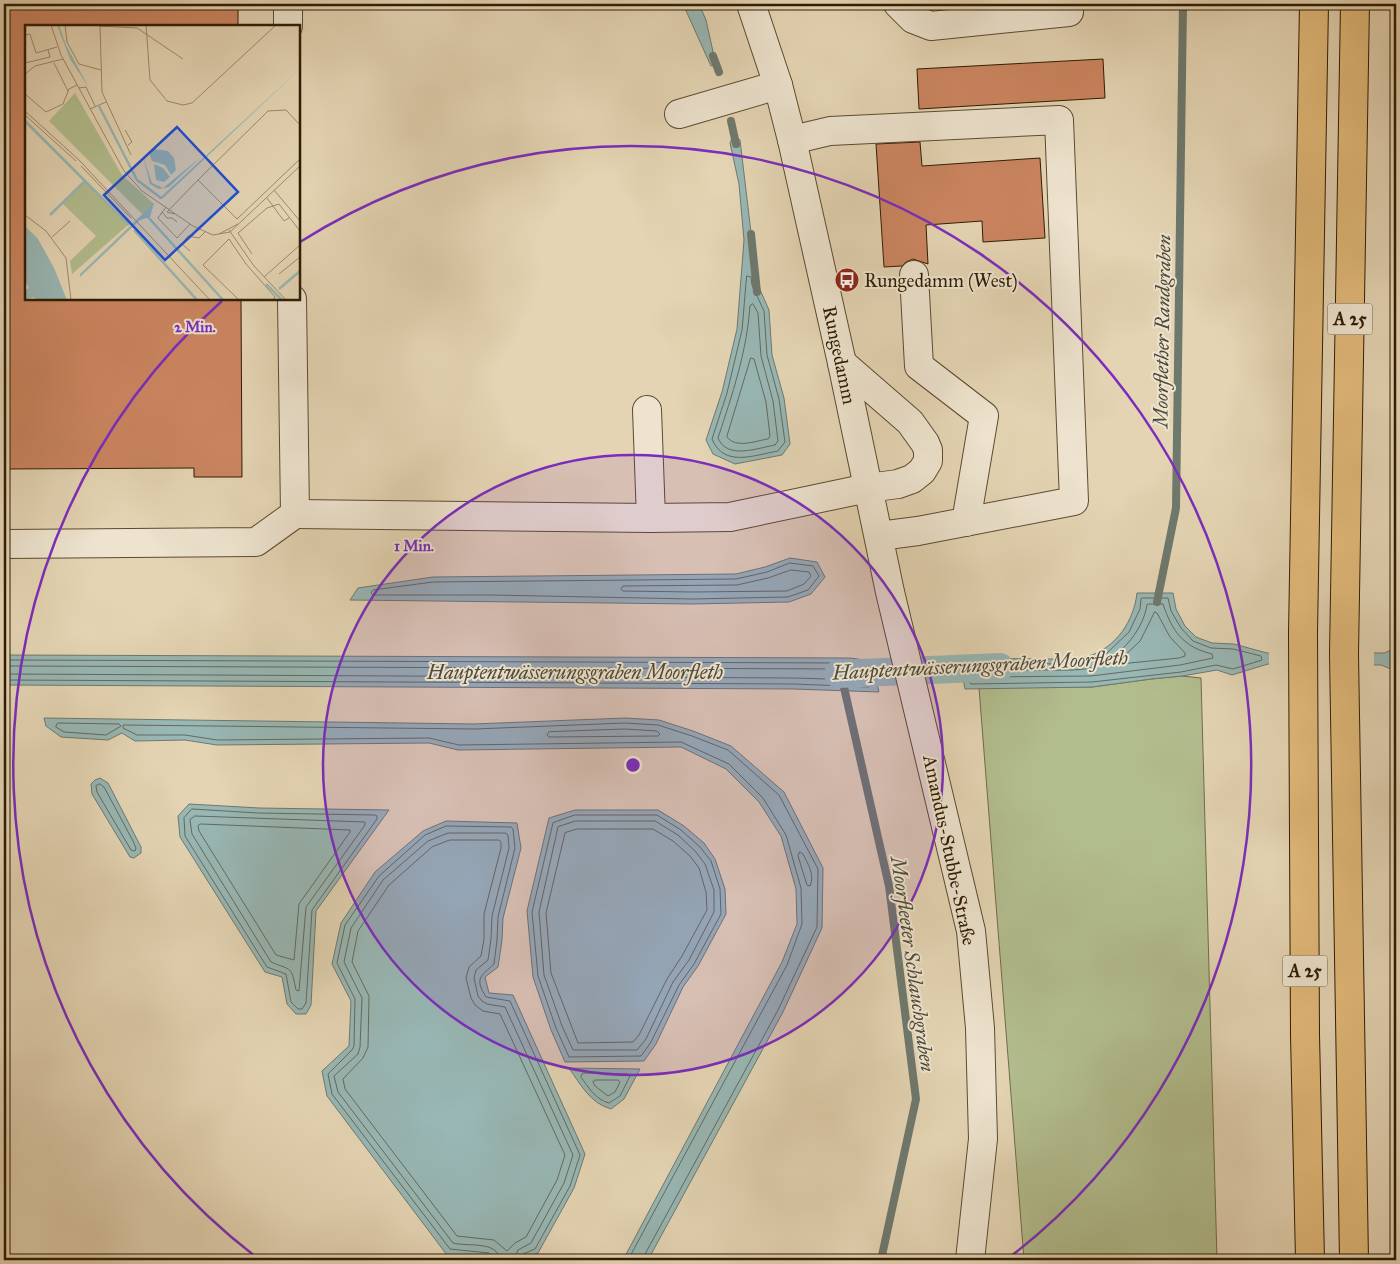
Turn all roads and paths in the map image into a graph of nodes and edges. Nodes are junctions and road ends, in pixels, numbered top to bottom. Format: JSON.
{"nodes":[{"id":1,"x":288,"y":4,"type":"edge"},
{"id":2,"x":751,"y":4,"type":"edge"},
{"id":3,"x":898,"y":4,"type":"edge"},
{"id":4,"x":1068,"y":4,"type":"edge"},
{"id":5,"x":1314,"y":4,"type":"edge"},
{"id":6,"x":1355,"y":4,"type":"edge"},
{"id":7,"x":288,"y":25,"type":"edge"},
{"id":8,"x":778,"y":84,"type":"junction"},
{"id":9,"x":679,"y":114,"type":"dead end"},
{"id":10,"x":792,"y":140,"type":"junction"},
{"id":11,"x":914,"y":275,"type":"dead end"},
{"id":12,"x":292,"y":300,"type":"edge"},
{"id":13,"x":842,"y":363,"type":"junction"},
{"id":14,"x":647,"y":410,"type":"dead end"},
{"id":15,"x":868,"y":488,"type":"junction"},
{"id":16,"x":295,"y":514,"type":"junction"},
{"id":17,"x":651,"y":518,"type":"junction"},
{"id":18,"x":966,"y":522,"type":"junction"},
{"id":19,"x":878,"y":536,"type":"junction"},
{"id":20,"x":4,"y":544,"type":"edge"},
{"id":21,"x":890,"y":592,"type":"joint"},
{"id":22,"x":970,"y":1260,"type":"edge"},
{"id":23,"x":1310,"y":1260,"type":"edge"},
{"id":24,"x":1354,"y":1260,"type":"edge"}],
"edges":[{"from":1,"to":7,"type":"street"},
{"from":2,"to":8,"type":"street","name":"Rungedamm"},
{"from":3,"to":4,"type":"street"},
{"from":5,"to":23,"type":"highway","number":"A 25"},
{"from":6,"to":24,"type":"highway","number":"A 25"},
{"from":8,"to":9,"type":"street"},
{"from":8,"to":10,"type":"street","name":"Rungedamm"},
{"from":10,"to":13,"type":"street","name":"Rungedamm"},
{"from":10,"to":18,"type":"street"},
{"from":11,"to":18,"type":"street"},
{"from":12,"to":16,"type":"street"},
{"from":13,"to":15,"type":"street","name":"Rungedamm"},
{"from":13,"to":15,"type":"street"},
{"from":14,"to":17,"type":"street"},
{"from":15,"to":17,"type":"street"},
{"from":15,"to":19,"type":"street","name":"Rungedamm"},
{"from":16,"to":17,"type":"street"},
{"from":16,"to":20,"type":"street"},
{"from":18,"to":19,"type":"street"},
{"from":19,"to":21,"type":"street","name":"Rungedamm"},
{"from":21,"to":22,"type":"street","name":"Amandus-Stubbe-Straße"}]}
